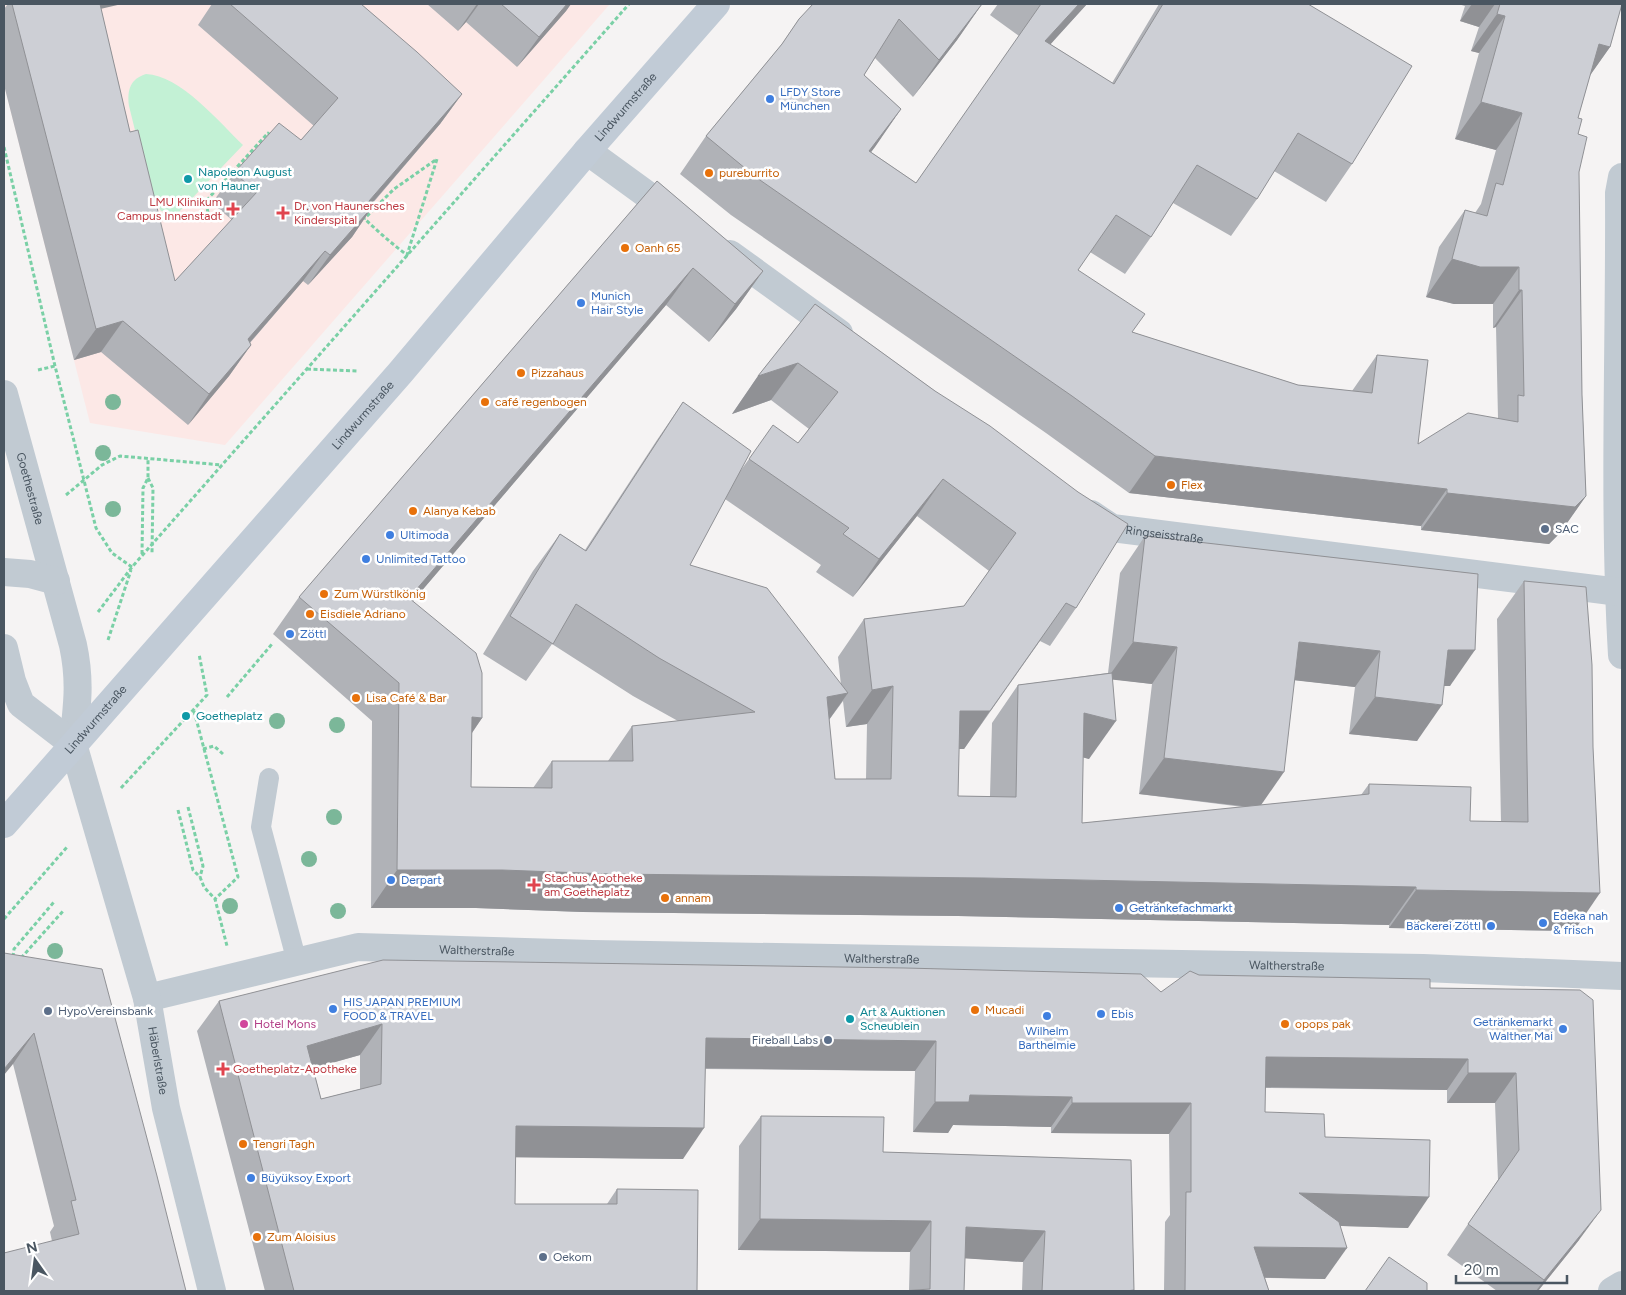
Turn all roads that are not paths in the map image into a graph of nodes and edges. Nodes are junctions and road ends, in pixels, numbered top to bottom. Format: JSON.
{"nodes":[{"id":1,"x":716,"y":4,"type":"edge"},
{"id":2,"x":587,"y":151,"type":"junction"},
{"id":3,"x":1622,"y":177,"type":"edge"},
{"id":4,"x":861,"y":349,"type":"edge"},
{"id":5,"x":4,"y":394,"type":"edge"},
{"id":6,"x":1071,"y":499,"type":"edge"},
{"id":7,"x":4,"y":572,"type":"edge"},
{"id":8,"x":56,"y":581,"type":"junction"},
{"id":9,"x":1619,"y":592,"type":"junction"},
{"id":10,"x":4,"y":648,"type":"edge"},
{"id":11,"x":1622,"y":655,"type":"edge"},
{"id":12,"x":72,"y":744,"type":"junction"},
{"id":13,"x":269,"y":778,"type":"dead end"},
{"id":14,"x":4,"y":824,"type":"edge"},
{"id":15,"x":297,"y":962,"type":"junction"},
{"id":16,"x":1622,"y":976,"type":"edge"},
{"id":17,"x":147,"y":998,"type":"junction"},
{"id":18,"x":1622,"y":1285,"type":"edge"},
{"id":19,"x":212,"y":1291,"type":"edge"},
{"id":20,"x":1612,"y":1291,"type":"edge"}],
"edges":[{"from":1,"to":2,"type":"main road","name":"Lindwurmstraße"},
{"from":2,"to":4,"type":"street"},
{"from":2,"to":12,"type":"main road","name":"Lindwurmstraße"},
{"from":3,"to":9,"type":"street"},
{"from":5,"to":8,"type":"street","name":"Goethestraße"},
{"from":6,"to":9,"type":"street","name":"Ringseisstraße"},
{"from":7,"to":8,"type":"street"},
{"from":8,"to":12,"type":"street"},
{"from":9,"to":11,"type":"street"},
{"from":10,"to":12,"type":"street"},
{"from":12,"to":14,"type":"main road","name":"Lindwurmstraße"},
{"from":12,"to":17,"type":"street","name":"Häberlstraße"},
{"from":13,"to":15,"type":"lane"},
{"from":15,"to":16,"type":"street","name":"Waltherstraße"},
{"from":15,"to":17,"type":"street","name":"Waltherstraße"},
{"from":17,"to":19,"type":"street","name":"Häberlstraße"},
{"from":18,"to":20,"type":"street"}]}
